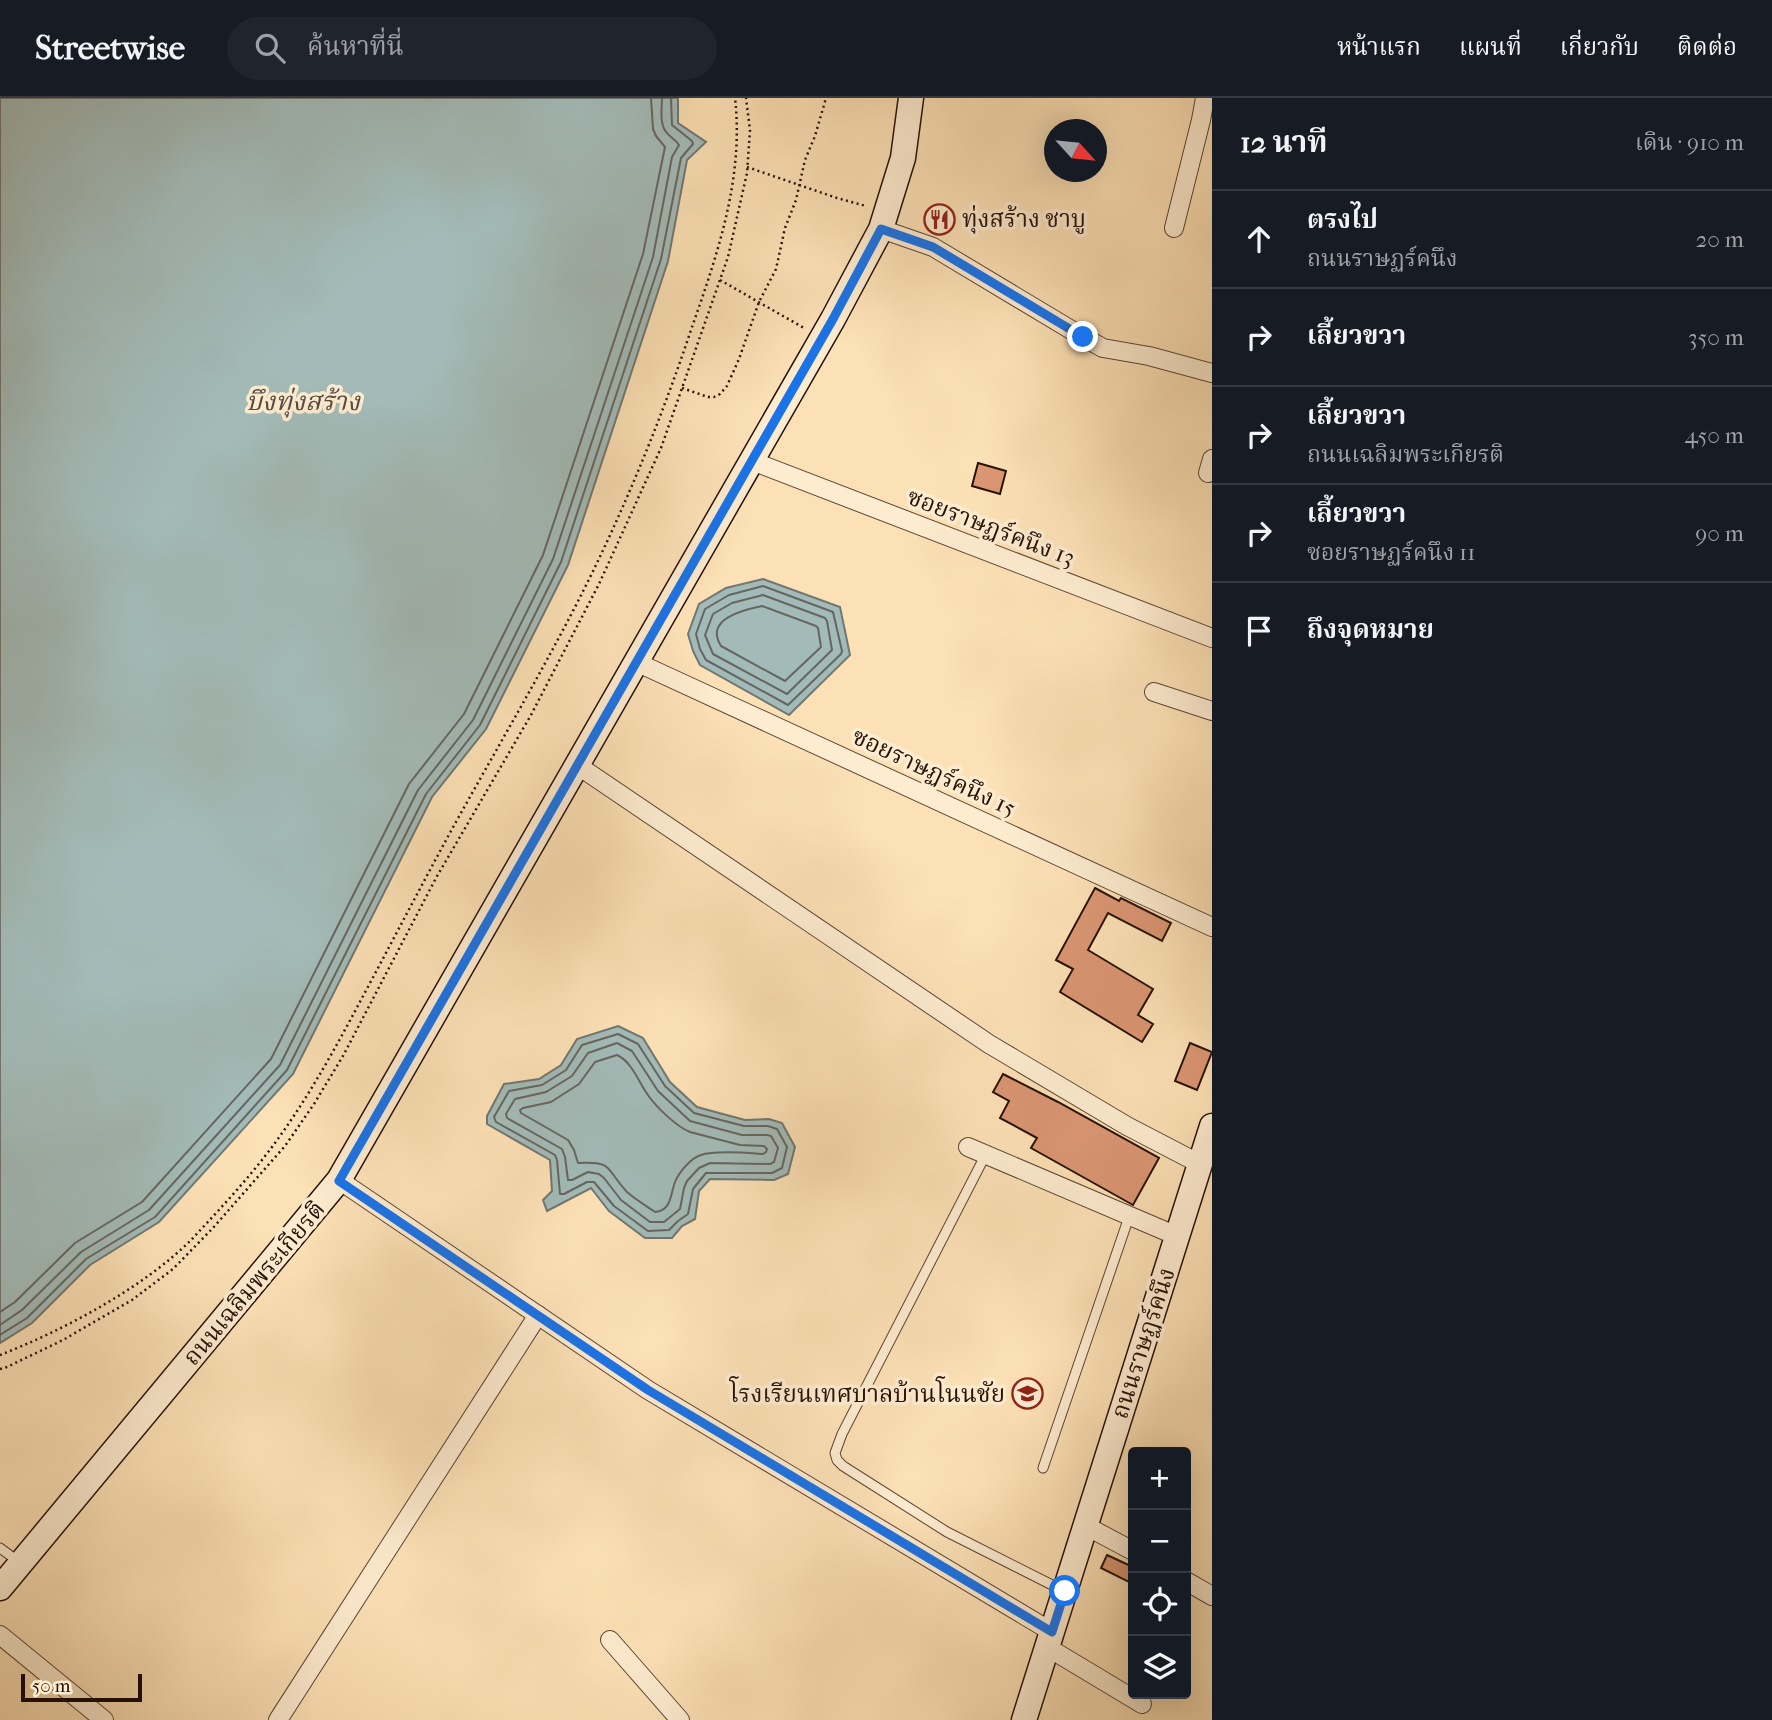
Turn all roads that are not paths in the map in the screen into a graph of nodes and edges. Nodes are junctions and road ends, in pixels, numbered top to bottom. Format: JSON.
{"nodes":[{"id":1,"x":911,"y":98,"type":"edge"},
{"id":2,"x":1205,"y":98,"type":"edge"},
{"id":3,"x":884,"y":220,"type":"junction"},
{"id":4,"x":1174,"y":228,"type":"dead end"},
{"id":5,"x":1212,"y":373,"type":"edge"},
{"id":6,"x":751,"y":461,"type":"junction"},
{"id":7,"x":1212,"y":638,"type":"edge"},
{"id":8,"x":636,"y":662,"type":"junction"},
{"id":9,"x":1154,"y":692,"type":"dead end"},
{"id":10,"x":1212,"y":711,"type":"edge"},
{"id":11,"x":577,"y":765,"type":"junction"},
{"id":12,"x":1212,"y":927,"type":"edge"},
{"id":13,"x":1208,"y":1145,"type":"edge"},
{"id":14,"x":968,"y":1147,"type":"dead end"},
{"id":15,"x":986,"y":1154,"type":"junction"},
{"id":16,"x":339,"y":1181,"type":"junction"},
{"id":17,"x":1129,"y":1214,"type":"junction"},
{"id":18,"x":1177,"y":1236,"type":"junction"},
{"id":19,"x":538,"y":1315,"type":"junction"},
{"id":20,"x":1043,"y":1468,"type":"dead end"},
{"id":21,"x":1086,"y":1525,"type":"junction"},
{"id":22,"x":0,"y":1548,"type":"edge"},
{"id":23,"x":1128,"y":1548,"type":"edge"},
{"id":24,"x":20,"y":1563,"type":"junction"},
{"id":25,"x":1191,"y":1584,"type":"edge"},
{"id":26,"x":0,"y":1588,"type":"edge"},
{"id":27,"x":1065,"y":1591,"type":"junction"},
{"id":28,"x":1212,"y":1596,"type":"edge"},
{"id":29,"x":0,"y":1635,"type":"edge"},
{"id":30,"x":610,"y":1640,"type":"dead end"},
{"id":31,"x":1050,"y":1640,"type":"junction"},
{"id":32,"x":1142,"y":1704,"type":"dead end"},
{"id":33,"x":104,"y":1720,"type":"edge"},
{"id":34,"x":278,"y":1720,"type":"edge"},
{"id":35,"x":680,"y":1720,"type":"edge"},
{"id":36,"x":1024,"y":1720,"type":"edge"}],
"edges":[{"from":1,"to":3,"type":"street","name":"ถนนเฉลิมพระเกียรติ"},
{"from":2,"to":4,"type":"street"},
{"from":3,"to":5,"type":"street"},
{"from":3,"to":6,"type":"street","name":"ถนนเฉลิมพระเกียรติ"},
{"from":6,"to":7,"type":"street","name":"ซอยราษฏร์คนึง 13"},
{"from":6,"to":8,"type":"street","name":"ถนนเฉลิมพระเกียรติ"},
{"from":8,"to":11,"type":"street","name":"ถนนเฉลิมพระเกียรติ"},
{"from":8,"to":12,"type":"street","name":"ซอยราษฏร์คนึง 15"},
{"from":9,"to":10,"type":"street"},
{"from":11,"to":13,"type":"street"},
{"from":11,"to":16,"type":"street","name":"ถนนเฉลิมพระเกียรติ"},
{"from":13,"to":18,"type":"street","name":"ถนนราษฏร์คนึง"},
{"from":14,"to":15,"type":"street"},
{"from":15,"to":17,"type":"street"},
{"from":15,"to":27,"type":"lane"},
{"from":16,"to":19,"type":"street"},
{"from":16,"to":24,"type":"street","name":"ถนนเฉลิมพระเกียรติ"},
{"from":17,"to":18,"type":"street"},
{"from":17,"to":20,"type":"lane"},
{"from":18,"to":21,"type":"street","name":"ถนนราษฏร์คนึง"},
{"from":19,"to":31,"type":"street"},
{"from":19,"to":34,"type":"street"},
{"from":21,"to":23,"type":"street"},
{"from":21,"to":27,"type":"street","name":"ถนนราษฏร์คนึง"},
{"from":22,"to":24,"type":"lane"},
{"from":24,"to":26,"type":"street","name":"ถนนเฉลิมพระเกียรติ"},
{"from":25,"to":28,"type":"street"},
{"from":27,"to":31,"type":"street","name":"ถนนราษฏร์คนึง"},
{"from":29,"to":33,"type":"street"},
{"from":30,"to":35,"type":"street"},
{"from":31,"to":32,"type":"street"},
{"from":31,"to":36,"type":"street","name":"ถนนราษฏร์คนึง"}]}
